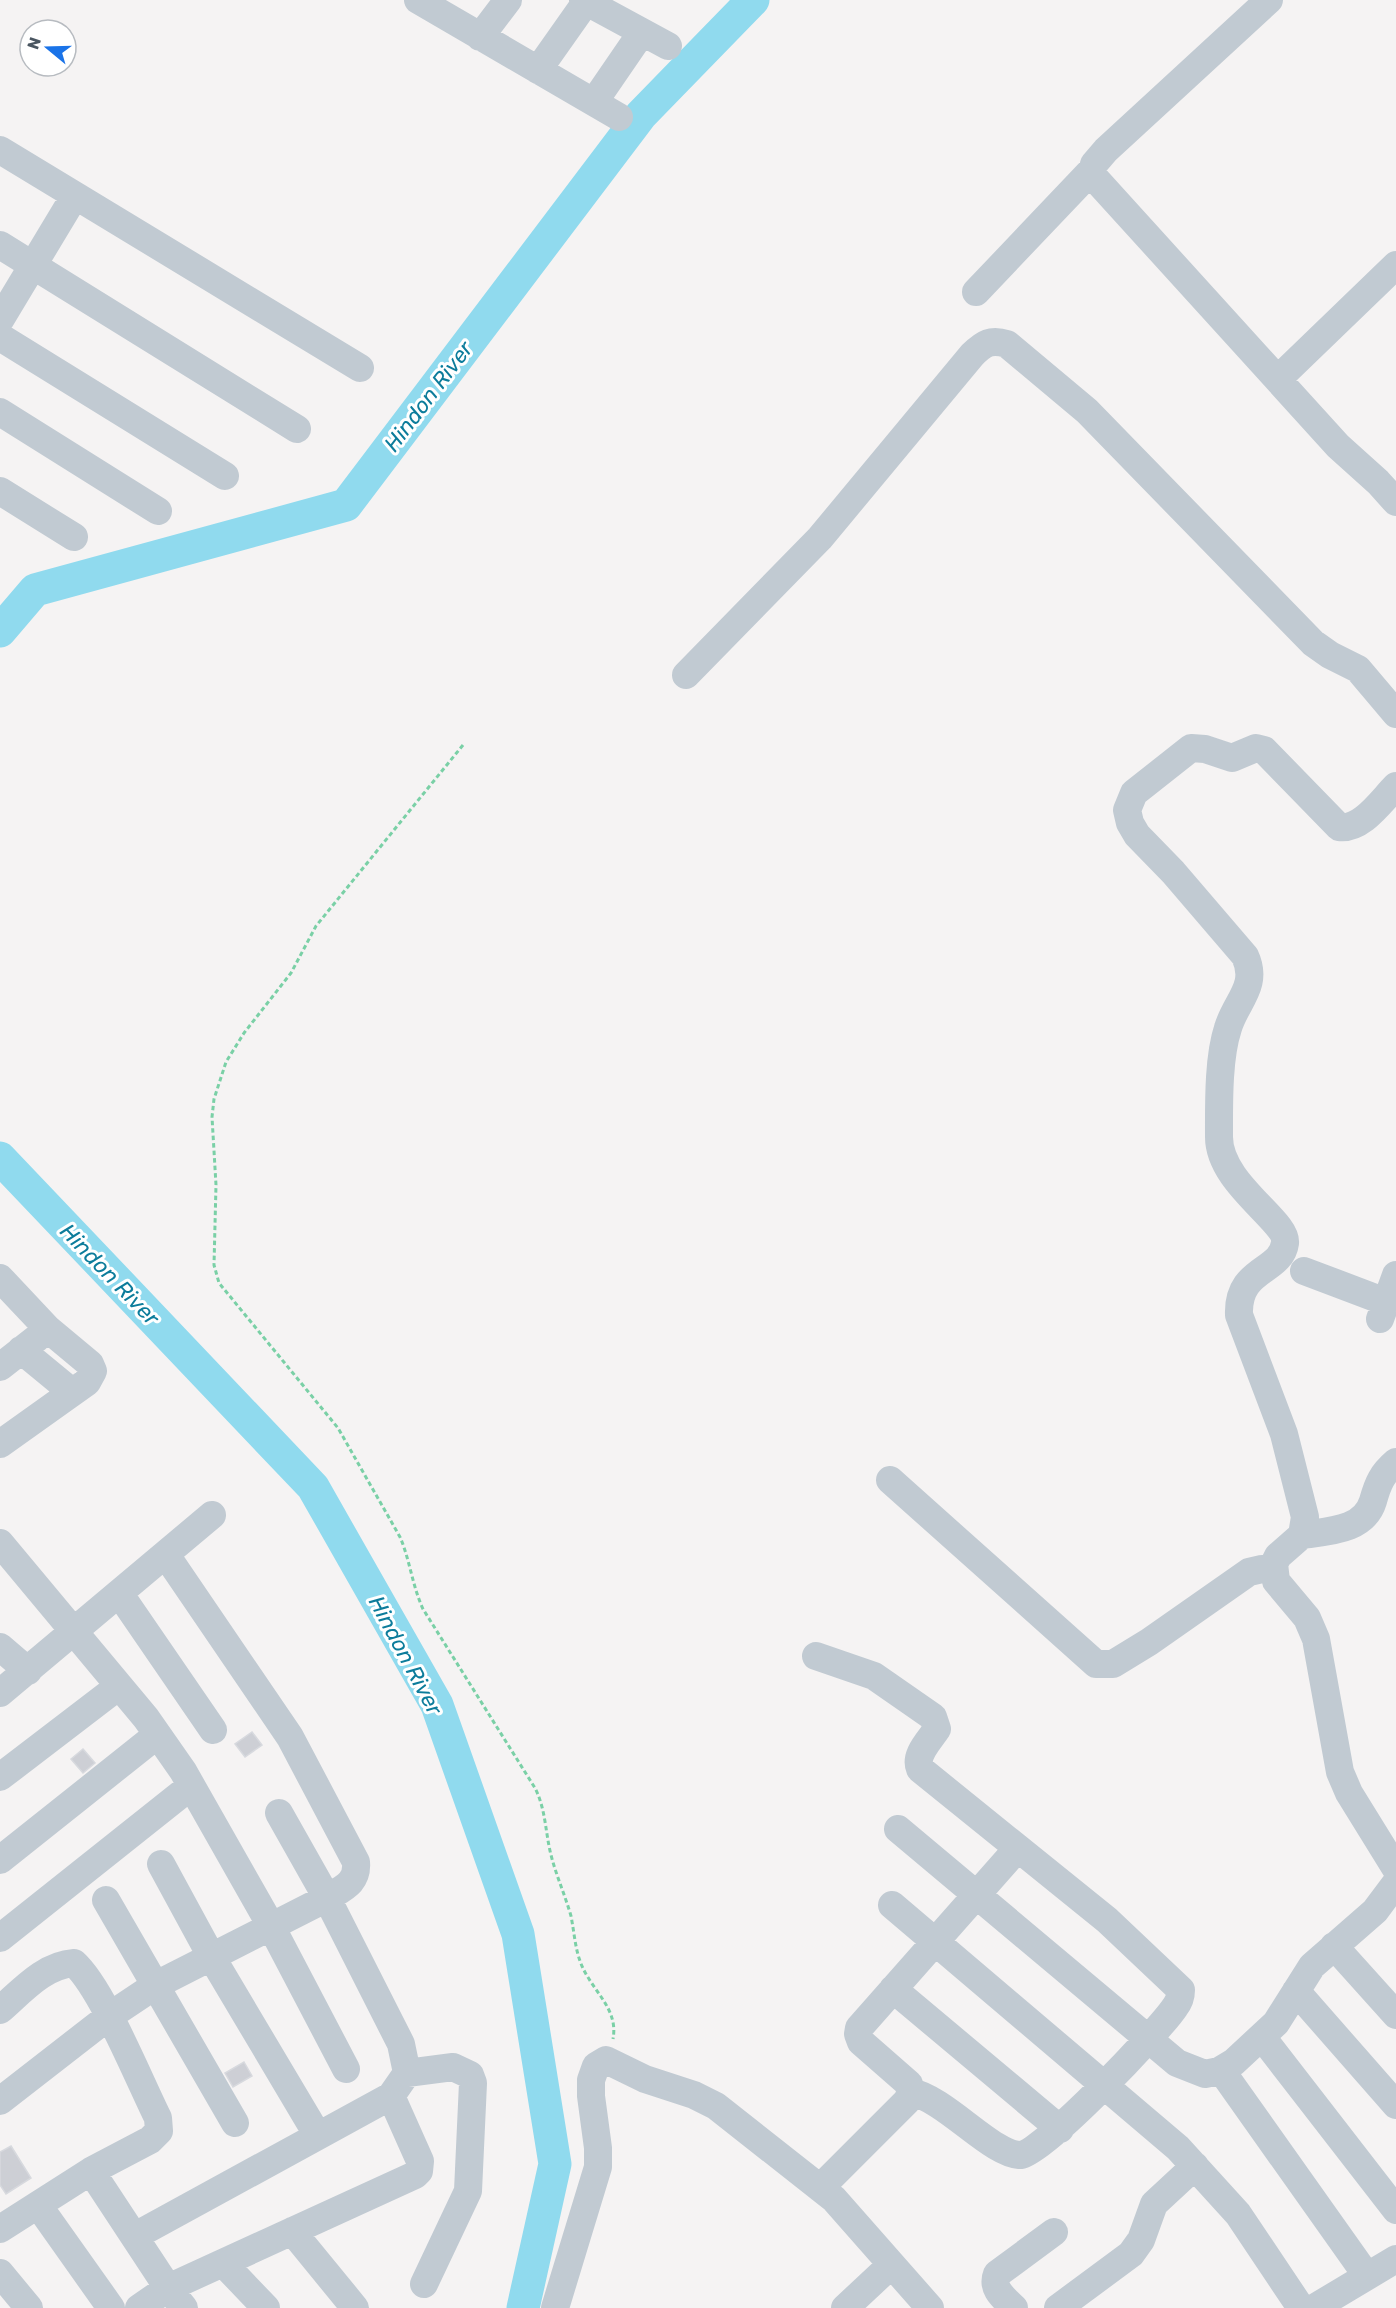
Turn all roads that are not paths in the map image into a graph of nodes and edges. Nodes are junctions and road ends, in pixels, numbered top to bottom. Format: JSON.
{"nodes":[{"id":1,"x":418,"y":0,"type":"edge"},
{"id":2,"x":508,"y":0,"type":"edge"},
{"id":3,"x":1269,"y":0,"type":"edge"},
{"id":4,"x":585,"y":1,"type":"edge"},
{"id":5,"x":642,"y":32,"type":"junction"},
{"id":6,"x":480,"y":37,"type":"junction"},
{"id":7,"x":668,"y":46,"type":"dead end"},
{"id":8,"x":537,"y":70,"type":"junction"},
{"id":9,"x":594,"y":102,"type":"junction"},
{"id":10,"x":619,"y":117,"type":"dead end"},
{"id":11,"x":0,"y":150,"type":"edge"},
{"id":12,"x":1092,"y":170,"type":"junction"},
{"id":13,"x":74,"y":197,"type":"junction"},
{"id":14,"x":0,"y":245,"type":"edge"},
{"id":15,"x":33,"y":266,"type":"junction"},
{"id":16,"x":1396,"y":266,"type":"edge"},
{"id":17,"x":976,"y":292,"type":"dead end"},
{"id":18,"x":0,"y":320,"type":"edge"},
{"id":19,"x":0,"y":337,"type":"edge"},
{"id":20,"x":360,"y":368,"type":"dead end"},
{"id":21,"x":1278,"y":379,"type":"junction"},
{"id":22,"x":0,"y":412,"type":"edge"},
{"id":23,"x":297,"y":429,"type":"dead end"},
{"id":24,"x":225,"y":476,"type":"dead end"},
{"id":25,"x":0,"y":491,"type":"edge"},
{"id":26,"x":1396,"y":502,"type":"edge"},
{"id":27,"x":158,"y":512,"type":"dead end"},
{"id":28,"x":74,"y":537,"type":"dead end"},
{"id":29,"x":686,"y":675,"type":"dead end"},
{"id":30,"x":1396,"y":714,"type":"edge"},
{"id":31,"x":1396,"y":786,"type":"edge"},
{"id":32,"x":1304,"y":1271,"type":"dead end"},
{"id":33,"x":1396,"y":1275,"type":"edge"},
{"id":34,"x":0,"y":1278,"type":"edge"},
{"id":35,"x":48,"y":1329,"type":"junction"},
{"id":36,"x":11,"y":1359,"type":"edge"},
{"id":37,"x":72,"y":1392,"type":"junction"},
{"id":38,"x":0,"y":1444,"type":"edge"},
{"id":39,"x":1396,"y":1462,"type":"edge"},
{"id":40,"x":890,"y":1480,"type":"dead end"},
{"id":41,"x":212,"y":1515,"type":"dead end"},
{"id":42,"x":1302,"y":1535,"type":"junction"},
{"id":43,"x":0,"y":1543,"type":"edge"},
{"id":44,"x":166,"y":1555,"type":"junction"},
{"id":45,"x":1274,"y":1572,"type":"junction"},
{"id":46,"x":119,"y":1593,"type":"junction"},
{"id":47,"x":73,"y":1630,"type":"junction"},
{"id":48,"x":0,"y":1647,"type":"edge"},
{"id":49,"x":816,"y":1656,"type":"dead end"},
{"id":50,"x":28,"y":1671,"type":"junction"},
{"id":51,"x":119,"y":1686,"type":"junction"},
{"id":52,"x":0,"y":1693,"type":"edge"},
{"id":53,"x":213,"y":1730,"type":"dead end"},
{"id":54,"x":157,"y":1735,"type":"junction"},
{"id":55,"x":0,"y":1777,"type":"edge"},
{"id":56,"x":192,"y":1786,"type":"junction"},
{"id":57,"x":279,"y":1812,"type":"dead end"},
{"id":58,"x":898,"y":1829,"type":"dead end"},
{"id":59,"x":1017,"y":1849,"type":"junction"},
{"id":60,"x":0,"y":1860,"type":"edge"},
{"id":61,"x":161,"y":1864,"type":"dead end"},
{"id":62,"x":1396,"y":1869,"type":"edge"},
{"id":63,"x":1396,"y":1883,"type":"edge"},
{"id":64,"x":976,"y":1896,"type":"junction"},
{"id":65,"x":327,"y":1898,"type":"junction"},
{"id":66,"x":106,"y":1900,"type":"dead end"},
{"id":67,"x":892,"y":1905,"type":"dead end"},
{"id":68,"x":271,"y":1926,"type":"junction"},
{"id":69,"x":0,"y":1938,"type":"edge"},
{"id":70,"x":935,"y":1941,"type":"junction"},
{"id":71,"x":1334,"y":1946,"type":"junction"},
{"id":72,"x":211,"y":1956,"type":"junction"},
{"id":73,"x":156,"y":1985,"type":"junction"},
{"id":74,"x":893,"y":1989,"type":"junction"},
{"id":75,"x":1296,"y":1991,"type":"junction"},
{"id":76,"x":0,"y":2010,"type":"edge"},
{"id":77,"x":1396,"y":2015,"type":"edge"},
{"id":78,"x":108,"y":2017,"type":"junction"},
{"id":79,"x":1148,"y":2036,"type":"junction"},
{"id":80,"x":1262,"y":2037,"type":"junction"},
{"id":81,"x":346,"y":2069,"type":"dead end"},
{"id":82,"x":1221,"y":2070,"type":"junction"},
{"id":83,"x":407,"y":2073,"type":"junction"},
{"id":84,"x":1104,"y":2085,"type":"junction"},
{"id":85,"x":911,"y":2092,"type":"junction"},
{"id":86,"x":391,"y":2096,"type":"junction"},
{"id":87,"x":0,"y":2101,"type":"edge"},
{"id":88,"x":1396,"y":2105,"type":"edge"},
{"id":89,"x":235,"y":2123,"type":"dead end"},
{"id":90,"x":1060,"y":2129,"type":"junction"},
{"id":91,"x":318,"y":2136,"type":"junction"},
{"id":92,"x":1195,"y":2166,"type":"junction"},
{"id":93,"x":91,"y":2171,"type":"junction"},
{"id":94,"x":820,"y":2188,"type":"junction"},
{"id":95,"x":38,"y":2205,"type":"junction"},
{"id":96,"x":1396,"y":2210,"type":"edge"},
{"id":97,"x":0,"y":2229,"type":"edge"},
{"id":98,"x":292,"y":2231,"type":"junction"},
{"id":99,"x":1054,"y":2232,"type":"dead end"},
{"id":100,"x":135,"y":2236,"type":"junction"},
{"id":101,"x":1396,"y":2259,"type":"edge"},
{"id":102,"x":223,"y":2263,"type":"junction"},
{"id":103,"x":891,"y":2265,"type":"junction"},
{"id":104,"x":0,"y":2273,"type":"edge"},
{"id":105,"x":1367,"y":2276,"type":"junction"},
{"id":106,"x":424,"y":2284,"type":"dead end"},
{"id":107,"x":176,"y":2298,"type":"edge"},
{"id":108,"x":29,"y":2308,"type":"edge"},
{"id":109,"x":111,"y":2308,"type":"edge"},
{"id":110,"x":139,"y":2308,"type":"edge"},
{"id":111,"x":266,"y":2308,"type":"edge"},
{"id":112,"x":355,"y":2308,"type":"edge"},
{"id":113,"x":555,"y":2308,"type":"edge"},
{"id":114,"x":845,"y":2308,"type":"edge"},
{"id":115,"x":930,"y":2308,"type":"edge"},
{"id":116,"x":1014,"y":2308,"type":"edge"},
{"id":117,"x":1058,"y":2308,"type":"edge"},
{"id":118,"x":1301,"y":2308,"type":"edge"},
{"id":119,"x":1314,"y":2308,"type":"edge"}],
"edges":[{"from":1,"to":6,"type":"street"},
{"from":2,"to":6,"type":"street"},
{"from":3,"to":12,"type":"street"},
{"from":4,"to":5,"type":"street"},
{"from":4,"to":8,"type":"street"},
{"from":5,"to":7,"type":"street"},
{"from":5,"to":9,"type":"street"},
{"from":6,"to":8,"type":"street"},
{"from":8,"to":9,"type":"street"},
{"from":9,"to":10,"type":"street"},
{"from":11,"to":13,"type":"street"},
{"from":12,"to":17,"type":"street"},
{"from":12,"to":21,"type":"street"},
{"from":13,"to":15,"type":"street"},
{"from":13,"to":20,"type":"street"},
{"from":14,"to":15,"type":"street"},
{"from":15,"to":18,"type":"street"},
{"from":15,"to":23,"type":"street"},
{"from":16,"to":21,"type":"street"},
{"from":19,"to":24,"type":"street"},
{"from":21,"to":26,"type":"street"},
{"from":22,"to":27,"type":"street"},
{"from":25,"to":28,"type":"street"},
{"from":29,"to":30,"type":"street"},
{"from":31,"to":42,"type":"street"},
{"from":32,"to":33,"type":"street"},
{"from":34,"to":35,"type":"street"},
{"from":35,"to":36,"type":"street"},
{"from":35,"to":37,"type":"street"},
{"from":36,"to":37,"type":"street"},
{"from":37,"to":38,"type":"street"},
{"from":39,"to":42,"type":"street"},
{"from":40,"to":45,"type":"street"},
{"from":41,"to":44,"type":"street"},
{"from":42,"to":45,"type":"street"},
{"from":43,"to":47,"type":"street"},
{"from":44,"to":46,"type":"street"},
{"from":44,"to":65,"type":"street"},
{"from":45,"to":62,"type":"street"},
{"from":46,"to":47,"type":"street"},
{"from":46,"to":53,"type":"street"},
{"from":47,"to":50,"type":"street"},
{"from":47,"to":51,"type":"street"},
{"from":48,"to":50,"type":"street"},
{"from":49,"to":59,"type":"street"},
{"from":50,"to":52,"type":"street"},
{"from":51,"to":54,"type":"street"},
{"from":51,"to":55,"type":"street"},
{"from":54,"to":56,"type":"street"},
{"from":54,"to":60,"type":"street"},
{"from":56,"to":68,"type":"street"},
{"from":56,"to":69,"type":"street"},
{"from":57,"to":65,"type":"street"},
{"from":58,"to":64,"type":"street"},
{"from":59,"to":64,"type":"street"},
{"from":59,"to":79,"type":"street"},
{"from":61,"to":72,"type":"street"},
{"from":63,"to":71,"type":"street"},
{"from":64,"to":70,"type":"street"},
{"from":64,"to":79,"type":"street"},
{"from":65,"to":68,"type":"street"},
{"from":65,"to":83,"type":"street"},
{"from":66,"to":73,"type":"street"},
{"from":67,"to":70,"type":"street"},
{"from":68,"to":72,"type":"street"},
{"from":68,"to":81,"type":"street"},
{"from":70,"to":74,"type":"street"},
{"from":70,"to":84,"type":"street"},
{"from":71,"to":75,"type":"street"},
{"from":71,"to":77,"type":"street"},
{"from":72,"to":73,"type":"street"},
{"from":72,"to":91,"type":"street"},
{"from":73,"to":78,"type":"street"},
{"from":73,"to":89,"type":"street"},
{"from":74,"to":85,"type":"street"},
{"from":74,"to":90,"type":"street"},
{"from":75,"to":80,"type":"street"},
{"from":75,"to":88,"type":"street"},
{"from":76,"to":78,"type":"street"},
{"from":78,"to":87,"type":"street"},
{"from":78,"to":93,"type":"street"},
{"from":79,"to":82,"type":"street"},
{"from":79,"to":84,"type":"street"},
{"from":80,"to":82,"type":"street"},
{"from":80,"to":96,"type":"street"},
{"from":82,"to":105,"type":"street"},
{"from":83,"to":86,"type":"street"},
{"from":83,"to":106,"type":"street"},
{"from":84,"to":90,"type":"street"},
{"from":84,"to":92,"type":"street"},
{"from":85,"to":90,"type":"street"},
{"from":85,"to":94,"type":"street"},
{"from":86,"to":91,"type":"street"},
{"from":86,"to":98,"type":"street"},
{"from":91,"to":100,"type":"street"},
{"from":92,"to":117,"type":"street"},
{"from":92,"to":118,"type":"street"},
{"from":93,"to":95,"type":"street"},
{"from":93,"to":100,"type":"street"},
{"from":94,"to":103,"type":"street"},
{"from":94,"to":113,"type":"street"},
{"from":95,"to":97,"type":"street"},
{"from":95,"to":109,"type":"street"},
{"from":98,"to":102,"type":"street"},
{"from":98,"to":112,"type":"street"},
{"from":99,"to":116,"type":"street"},
{"from":100,"to":107,"type":"street"},
{"from":101,"to":105,"type":"street"},
{"from":102,"to":107,"type":"street"},
{"from":102,"to":111,"type":"street"},
{"from":103,"to":114,"type":"street"},
{"from":103,"to":115,"type":"street"},
{"from":104,"to":108,"type":"street"},
{"from":105,"to":119,"type":"street"},
{"from":107,"to":110,"type":"street"}]}
